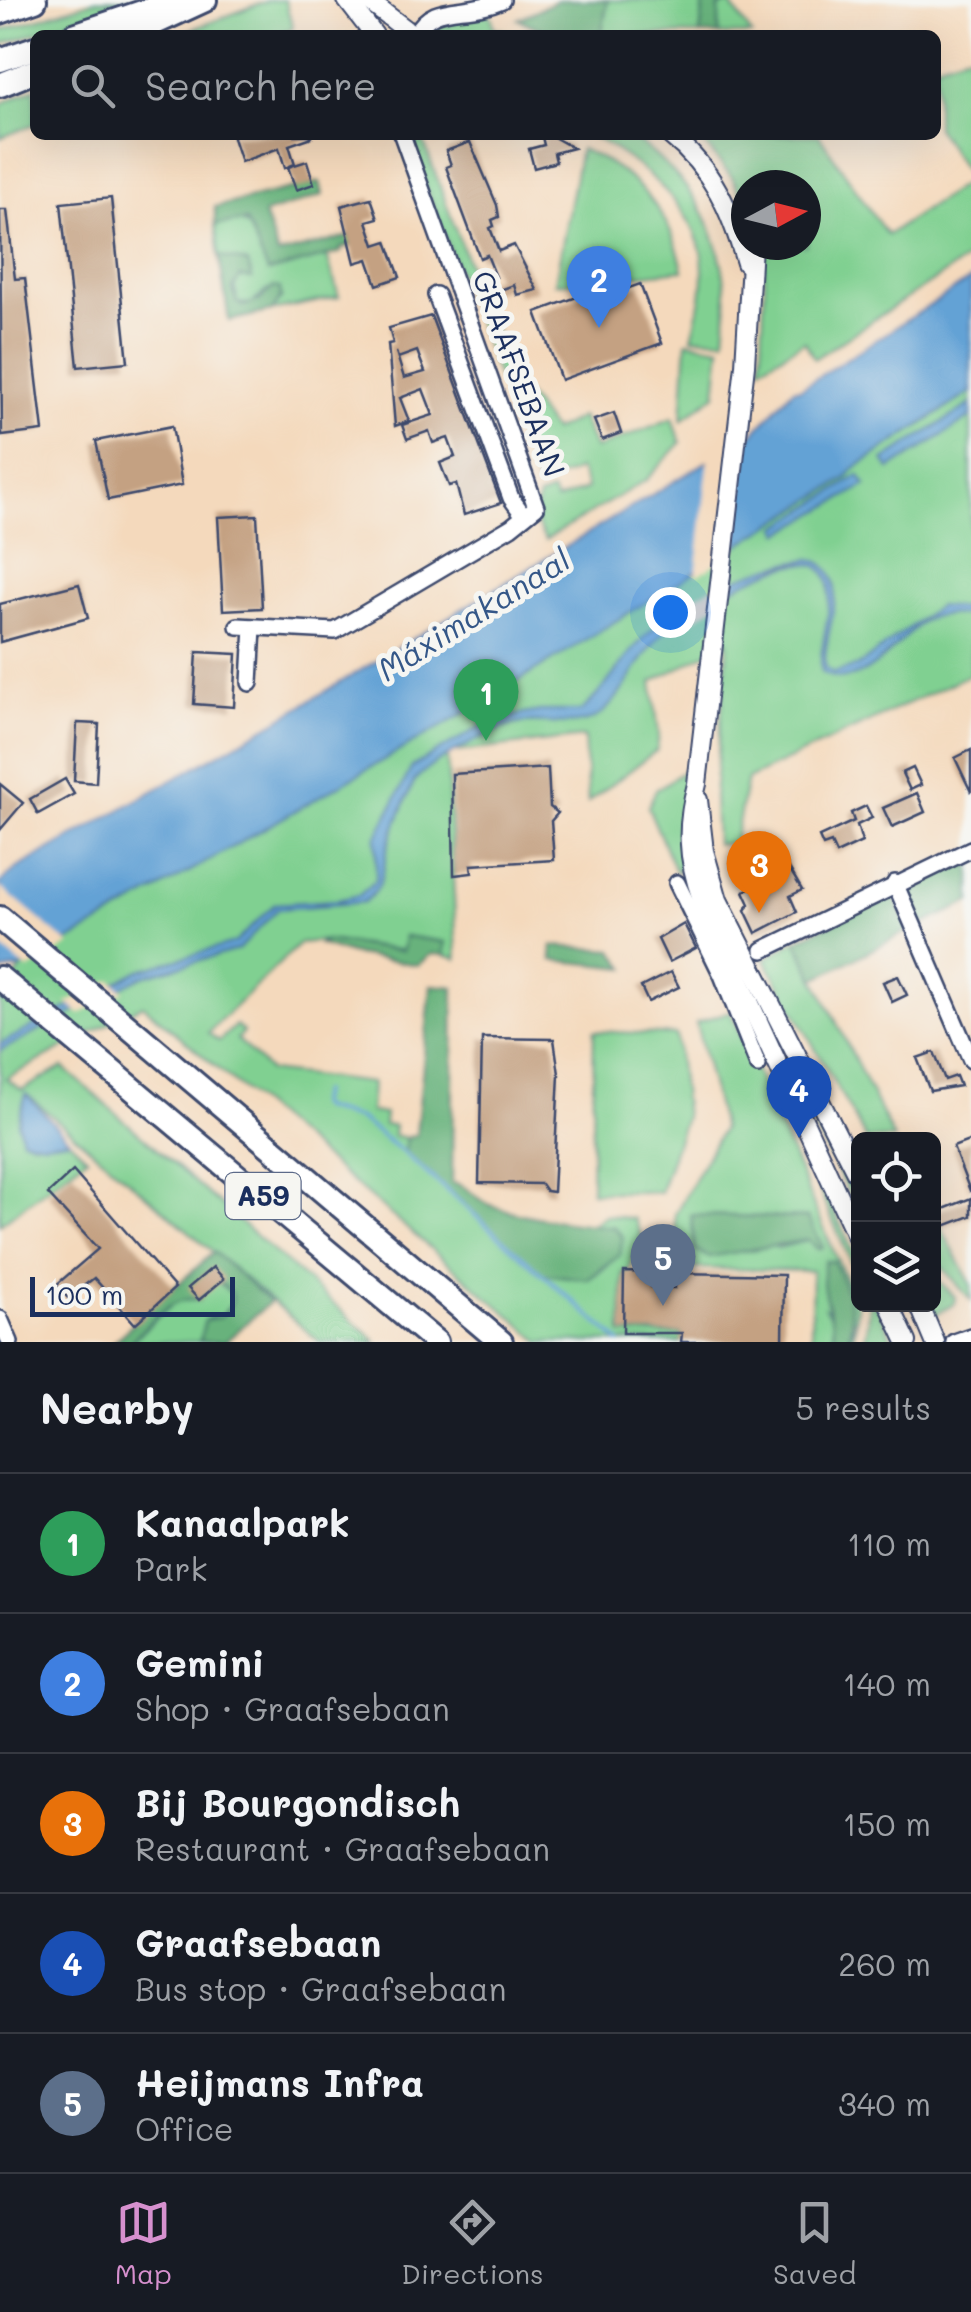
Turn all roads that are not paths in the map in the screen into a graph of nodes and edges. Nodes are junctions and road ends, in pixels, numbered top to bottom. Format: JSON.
{"nodes":[{"id":1,"x":35,"y":0,"type":"edge"},
{"id":2,"x":178,"y":0,"type":"edge"},
{"id":3,"x":205,"y":0,"type":"edge"},
{"id":4,"x":347,"y":0,"type":"edge"},
{"id":5,"x":367,"y":0,"type":"edge"},
{"id":6,"x":502,"y":0,"type":"edge"},
{"id":7,"x":0,"y":12,"type":"edge"},
{"id":8,"x":89,"y":30,"type":"edge"},
{"id":9,"x":140,"y":30,"type":"edge"},
{"id":10,"x":370,"y":30,"type":"edge"},
{"id":11,"x":407,"y":30,"type":"edge"},
{"id":12,"x":417,"y":30,"type":"edge"},
{"id":13,"x":30,"y":50,"type":"edge"},
{"id":14,"x":0,"y":60,"type":"edge"},
{"id":15,"x":30,"y":72,"type":"edge"},
{"id":16,"x":0,"y":85,"type":"edge"},
{"id":17,"x":404,"y":140,"type":"edge"},
{"id":18,"x":675,"y":140,"type":"edge"},
{"id":19,"x":692,"y":140,"type":"edge"},
{"id":20,"x":731,"y":192,"type":"edge"},
{"id":21,"x":752,"y":260,"type":"edge"},
{"id":22,"x":751,"y":283,"type":"junction"},
{"id":23,"x":436,"y":296,"type":"dead end"},
{"id":24,"x":524,"y":516,"type":"junction"},
{"id":25,"x":250,"y":682,"type":"dead end"},
{"id":26,"x":697,"y":784,"type":"junction"},
{"id":27,"x":971,"y":849,"type":"edge"},
{"id":28,"x":677,"y":883,"type":"dead end"},
{"id":29,"x":894,"y":883,"type":"junction"},
{"id":30,"x":0,"y":918,"type":"edge"},
{"id":31,"x":763,"y":950,"type":"dead end"},
{"id":32,"x":0,"y":978,"type":"edge"},
{"id":33,"x":964,"y":1021,"type":"edge"},
{"id":34,"x":971,"y":1060,"type":"edge"},
{"id":35,"x":758,"y":1064,"type":"dead end"},
{"id":36,"x":851,"y":1162,"type":"edge"},
{"id":37,"x":851,"y":1225,"type":"edge"},
{"id":38,"x":893,"y":1312,"type":"edge"},
{"id":39,"x":923,"y":1312,"type":"edge"},
{"id":40,"x":0,"y":1319,"type":"edge"},
{"id":41,"x":971,"y":1336,"type":"edge"},
{"id":42,"x":10,"y":1342,"type":"edge"},
{"id":43,"x":436,"y":1342,"type":"edge"},
{"id":44,"x":501,"y":1342,"type":"edge"},
{"id":45,"x":907,"y":1342,"type":"edge"},
{"id":46,"x":936,"y":1342,"type":"edge"},
{"id":47,"x":954,"y":1342,"type":"edge"}],
"edges":[{"from":1,"to":7,"type":"highway"},
{"from":2,"to":8,"type":"highway"},
{"from":3,"to":9,"type":"highway"},
{"from":4,"to":10,"type":"main road"},
{"from":5,"to":11,"type":"main road"},
{"from":6,"to":12,"type":"street"},
{"from":13,"to":14,"type":"highway"},
{"from":15,"to":16,"type":"highway"},
{"from":17,"to":24,"type":"street","name":"GRAAFSEBAAN"},
{"from":18,"to":22,"type":"main road"},
{"from":19,"to":20,"type":"main road"},
{"from":21,"to":22,"type":"main road"},
{"from":22,"to":26,"type":"main road"},
{"from":23,"to":24,"type":"street","name":"GRAAFSEBAAN"},
{"from":24,"to":25,"type":"street"},
{"from":26,"to":36,"type":"main road"},
{"from":26,"to":37,"type":"main road"},
{"from":27,"to":29,"type":"street"},
{"from":28,"to":35,"type":"street"},
{"from":29,"to":31,"type":"street"},
{"from":29,"to":33,"type":"street"},
{"from":30,"to":44,"type":"highway","number":"A59"},
{"from":32,"to":43,"type":"highway","number":"A59"},
{"from":33,"to":34,"type":"street"},
{"from":38,"to":45,"type":"main road"},
{"from":39,"to":46,"type":"main road"},
{"from":40,"to":42,"type":"street"},
{"from":41,"to":47,"type":"street"}]}
